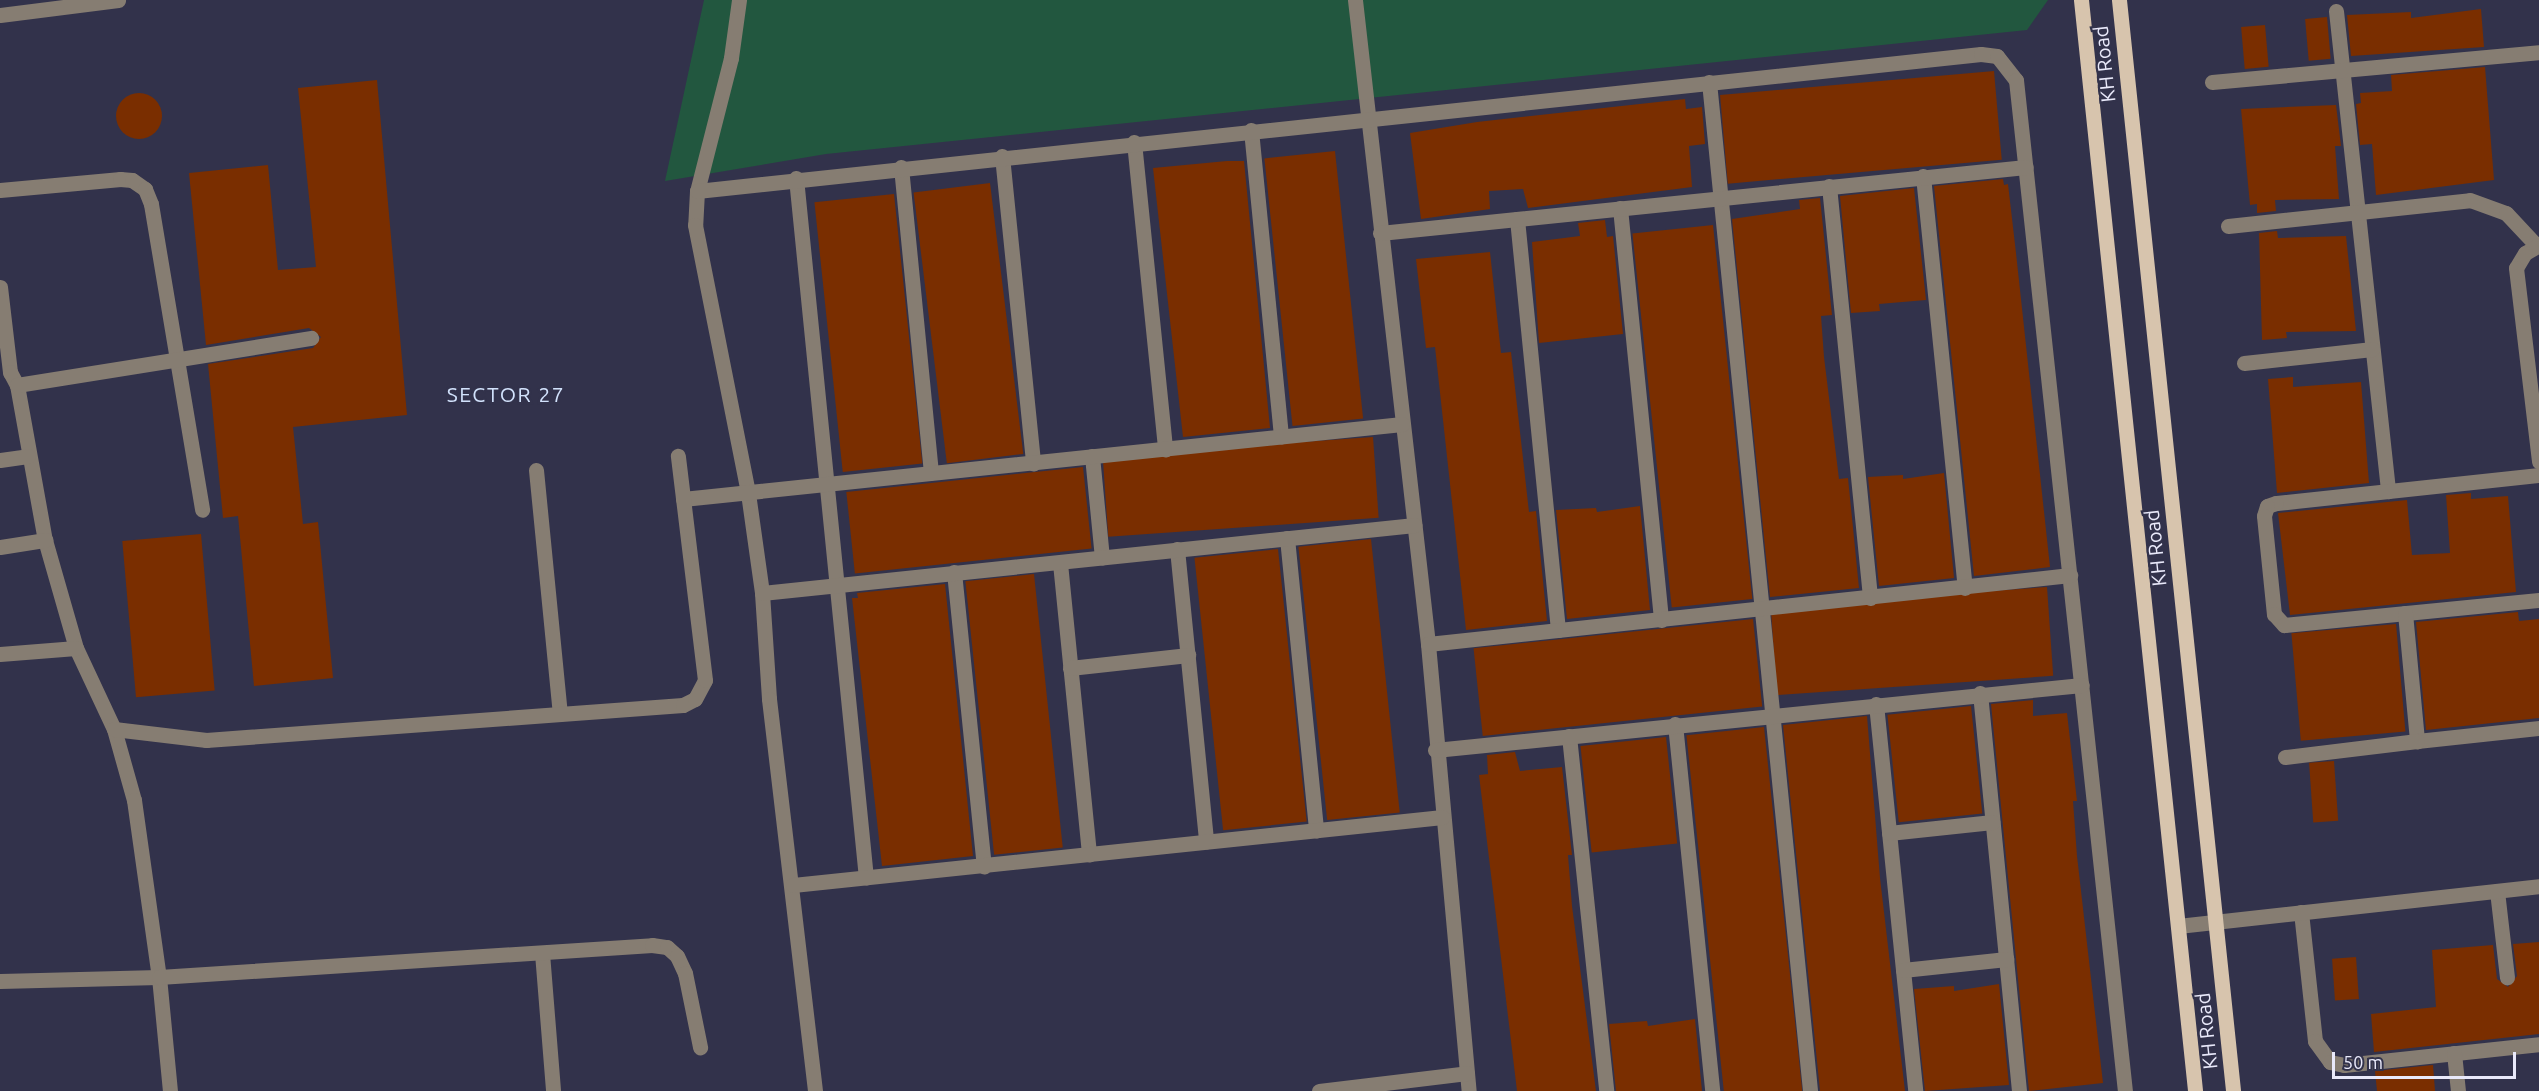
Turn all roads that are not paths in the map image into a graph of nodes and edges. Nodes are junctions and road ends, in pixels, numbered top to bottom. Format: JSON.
{"nodes":[{"id":1,"x":118,"y":0,"type":"edge"},
{"id":2,"x":738,"y":0,"type":"edge"},
{"id":3,"x":1355,"y":0,"type":"edge"},
{"id":4,"x":2081,"y":0,"type":"edge"},
{"id":5,"x":2118,"y":0,"type":"edge"},
{"id":6,"x":2336,"y":11,"type":"dead end"},
{"id":7,"x":0,"y":15,"type":"edge"},
{"id":8,"x":2539,"y":52,"type":"edge"},
{"id":9,"x":2341,"y":70,"type":"junction"},
{"id":10,"x":1709,"y":82,"type":"junction"},
{"id":11,"x":2212,"y":82,"type":"dead end"},
{"id":12,"x":1368,"y":118,"type":"junction"},
{"id":13,"x":1251,"y":130,"type":"junction"},
{"id":14,"x":1134,"y":142,"type":"junction"},
{"id":15,"x":1002,"y":156,"type":"junction"},
{"id":16,"x":901,"y":167,"type":"junction"},
{"id":17,"x":2026,"y":167,"type":"junction"},
{"id":18,"x":1923,"y":176,"type":"junction"},
{"id":19,"x":796,"y":178,"type":"junction"},
{"id":20,"x":1828,"y":186,"type":"junction"},
{"id":21,"x":0,"y":190,"type":"edge"},
{"id":22,"x":697,"y":191,"type":"junction"},
{"id":23,"x":1721,"y":197,"type":"junction"},
{"id":24,"x":1620,"y":208,"type":"junction"},
{"id":25,"x":2357,"y":213,"type":"junction"},
{"id":26,"x":1517,"y":219,"type":"junction"},
{"id":27,"x":2228,"y":226,"type":"dead end"},
{"id":28,"x":1380,"y":233,"type":"junction"},
{"id":29,"x":2538,"y":245,"type":"edge"},
{"id":30,"x":0,"y":286,"type":"edge"},
{"id":31,"x":311,"y":338,"type":"dead end"},
{"id":32,"x":2372,"y":349,"type":"junction"},
{"id":33,"x":176,"y":360,"type":"junction"},
{"id":34,"x":2244,"y":363,"type":"dead end"},
{"id":35,"x":9,"y":377,"type":"edge"},
{"id":36,"x":1402,"y":424,"type":"junction"},
{"id":37,"x":1281,"y":437,"type":"junction"},
{"id":38,"x":1165,"y":448,"type":"junction"},
{"id":39,"x":28,"y":456,"type":"junction"},
{"id":40,"x":678,"y":456,"type":"dead end"},
{"id":41,"x":1092,"y":456,"type":"junction"},
{"id":42,"x":0,"y":460,"type":"edge"},
{"id":43,"x":2539,"y":462,"type":"edge"},
{"id":44,"x":1033,"y":463,"type":"junction"},
{"id":45,"x":536,"y":470,"type":"dead end"},
{"id":46,"x":931,"y":473,"type":"junction"},
{"id":47,"x":2539,"y":475,"type":"edge"},
{"id":48,"x":826,"y":484,"type":"junction"},
{"id":49,"x":2388,"y":491,"type":"junction"},
{"id":50,"x":748,"y":493,"type":"junction"},
{"id":51,"x":683,"y":499,"type":"junction"},
{"id":52,"x":202,"y":510,"type":"dead end"},
{"id":53,"x":1414,"y":525,"type":"junction"},
{"id":54,"x":1287,"y":538,"type":"junction"},
{"id":55,"x":45,"y":540,"type":"junction"},
{"id":56,"x":0,"y":547,"type":"edge"},
{"id":57,"x":1177,"y":549,"type":"junction"},
{"id":58,"x":1102,"y":558,"type":"junction"},
{"id":59,"x":1060,"y":563,"type":"junction"},
{"id":60,"x":954,"y":572,"type":"junction"},
{"id":61,"x":2070,"y":575,"type":"junction"},
{"id":62,"x":836,"y":585,"type":"junction"},
{"id":63,"x":1965,"y":588,"type":"junction"},
{"id":64,"x":762,"y":593,"type":"junction"},
{"id":65,"x":1870,"y":598,"type":"junction"},
{"id":66,"x":2539,"y":600,"type":"edge"},
{"id":67,"x":1762,"y":609,"type":"junction"},
{"id":68,"x":2405,"y":614,"type":"junction"},
{"id":69,"x":1661,"y":620,"type":"junction"},
{"id":70,"x":1558,"y":630,"type":"junction"},
{"id":71,"x":1428,"y":644,"type":"junction"},
{"id":72,"x":76,"y":648,"type":"junction"},
{"id":73,"x":0,"y":654,"type":"edge"},
{"id":74,"x":1188,"y":655,"type":"junction"},
{"id":75,"x":1070,"y":668,"type":"junction"},
{"id":76,"x":2082,"y":685,"type":"junction"},
{"id":77,"x":1980,"y":693,"type":"junction"},
{"id":78,"x":1876,"y":704,"type":"junction"},
{"id":79,"x":560,"y":714,"type":"junction"},
{"id":80,"x":1772,"y":714,"type":"junction"},
{"id":81,"x":1675,"y":724,"type":"junction"},
{"id":82,"x":114,"y":729,"type":"junction"},
{"id":83,"x":2539,"y":729,"type":"edge"},
{"id":84,"x":1569,"y":736,"type":"junction"},
{"id":85,"x":2417,"y":741,"type":"junction"},
{"id":86,"x":1435,"y":750,"type":"junction"},
{"id":87,"x":2284,"y":757,"type":"dead end"},
{"id":88,"x":1442,"y":817,"type":"junction"},
{"id":89,"x":1992,"y":822,"type":"junction"},
{"id":90,"x":1316,"y":831,"type":"junction"},
{"id":91,"x":1889,"y":833,"type":"junction"},
{"id":92,"x":1206,"y":842,"type":"junction"},
{"id":93,"x":1089,"y":855,"type":"junction"},
{"id":94,"x":984,"y":866,"type":"junction"},
{"id":95,"x":866,"y":878,"type":"junction"},
{"id":96,"x":793,"y":885,"type":"junction"},
{"id":97,"x":2539,"y":886,"type":"edge"},
{"id":98,"x":2497,"y":891,"type":"junction"},
{"id":99,"x":2301,"y":912,"type":"junction"},
{"id":100,"x":2215,"y":922,"type":"junction"},
{"id":101,"x":2178,"y":926,"type":"junction"},
{"id":102,"x":542,"y":952,"type":"junction"},
{"id":103,"x":2006,"y":959,"type":"junction"},
{"id":104,"x":1903,"y":970,"type":"junction"},
{"id":105,"x":159,"y":977,"type":"junction"},
{"id":106,"x":2507,"y":977,"type":"dead end"},
{"id":107,"x":0,"y":981,"type":"edge"},
{"id":108,"x":2539,"y":1044,"type":"edge"},
{"id":109,"x":700,"y":1047,"type":"dead end"},
{"id":110,"x":2454,"y":1053,"type":"junction"},
{"id":111,"x":1467,"y":1073,"type":"junction"},
{"id":112,"x":1352,"y":1089,"type":"edge"},
{"id":113,"x":170,"y":1091,"type":"edge"},
{"id":114,"x":553,"y":1091,"type":"edge"},
{"id":115,"x":815,"y":1091,"type":"edge"},
{"id":116,"x":1319,"y":1091,"type":"edge"},
{"id":117,"x":1469,"y":1091,"type":"edge"},
{"id":118,"x":1606,"y":1091,"type":"edge"},
{"id":119,"x":1712,"y":1091,"type":"edge"},
{"id":120,"x":1810,"y":1091,"type":"edge"},
{"id":121,"x":1915,"y":1091,"type":"edge"},
{"id":122,"x":2019,"y":1091,"type":"edge"},
{"id":123,"x":2125,"y":1091,"type":"edge"},
{"id":124,"x":2195,"y":1091,"type":"edge"},
{"id":125,"x":2233,"y":1091,"type":"edge"},
{"id":126,"x":2458,"y":1091,"type":"edge"}],
"edges":[{"from":1,"to":7,"type":"street"},
{"from":2,"to":22,"type":"street"},
{"from":3,"to":12,"type":"street"},
{"from":4,"to":101,"type":"main road","name":"KH Road"},
{"from":5,"to":100,"type":"main road","name":"KH Road"},
{"from":6,"to":9,"type":"street"},
{"from":8,"to":9,"type":"street"},
{"from":9,"to":11,"type":"street"},
{"from":9,"to":25,"type":"street"},
{"from":10,"to":12,"type":"street"},
{"from":10,"to":17,"type":"street"},
{"from":10,"to":23,"type":"street"},
{"from":12,"to":13,"type":"street"},
{"from":12,"to":28,"type":"street"},
{"from":13,"to":14,"type":"street"},
{"from":13,"to":37,"type":"street"},
{"from":14,"to":15,"type":"street"},
{"from":14,"to":38,"type":"street"},
{"from":15,"to":16,"type":"street"},
{"from":15,"to":44,"type":"street"},
{"from":16,"to":19,"type":"street"},
{"from":16,"to":46,"type":"street"},
{"from":17,"to":18,"type":"street"},
{"from":17,"to":61,"type":"street"},
{"from":18,"to":20,"type":"street"},
{"from":18,"to":63,"type":"street"},
{"from":19,"to":22,"type":"street"},
{"from":19,"to":48,"type":"street"},
{"from":20,"to":23,"type":"street"},
{"from":20,"to":65,"type":"street"},
{"from":21,"to":33,"type":"street"},
{"from":22,"to":50,"type":"street"},
{"from":23,"to":24,"type":"street"},
{"from":23,"to":67,"type":"street"},
{"from":24,"to":26,"type":"street"},
{"from":24,"to":69,"type":"street"},
{"from":25,"to":27,"type":"street"},
{"from":25,"to":29,"type":"street"},
{"from":25,"to":32,"type":"street"},
{"from":26,"to":28,"type":"street"},
{"from":26,"to":70,"type":"street"},
{"from":28,"to":36,"type":"street"},
{"from":29,"to":43,"type":"street"},
{"from":30,"to":35,"type":"street"},
{"from":31,"to":33,"type":"street"},
{"from":32,"to":34,"type":"street"},
{"from":32,"to":49,"type":"street"},
{"from":33,"to":35,"type":"street"},
{"from":33,"to":52,"type":"street"},
{"from":35,"to":39,"type":"street"},
{"from":36,"to":37,"type":"street"},
{"from":36,"to":53,"type":"street"},
{"from":37,"to":38,"type":"street"},
{"from":38,"to":41,"type":"street"},
{"from":39,"to":42,"type":"street"},
{"from":39,"to":55,"type":"street"},
{"from":40,"to":51,"type":"street"},
{"from":41,"to":44,"type":"street"},
{"from":41,"to":58,"type":"street"},
{"from":44,"to":46,"type":"street"},
{"from":45,"to":79,"type":"street"},
{"from":46,"to":48,"type":"street"},
{"from":47,"to":49,"type":"street"},
{"from":48,"to":50,"type":"street"},
{"from":48,"to":62,"type":"street"},
{"from":49,"to":68,"type":"street"},
{"from":50,"to":51,"type":"street"},
{"from":50,"to":64,"type":"street"},
{"from":51,"to":79,"type":"street"},
{"from":53,"to":54,"type":"street"},
{"from":53,"to":71,"type":"street"},
{"from":54,"to":57,"type":"street"},
{"from":54,"to":90,"type":"street"},
{"from":55,"to":56,"type":"street"},
{"from":55,"to":72,"type":"street"},
{"from":57,"to":58,"type":"street"},
{"from":57,"to":74,"type":"street"},
{"from":58,"to":59,"type":"street"},
{"from":59,"to":60,"type":"street"},
{"from":59,"to":75,"type":"street"},
{"from":60,"to":62,"type":"street"},
{"from":60,"to":94,"type":"street"},
{"from":61,"to":63,"type":"street"},
{"from":61,"to":76,"type":"street"},
{"from":62,"to":64,"type":"street"},
{"from":62,"to":95,"type":"street"},
{"from":63,"to":65,"type":"street"},
{"from":64,"to":96,"type":"street"},
{"from":65,"to":67,"type":"street"},
{"from":66,"to":68,"type":"street"},
{"from":67,"to":69,"type":"street"},
{"from":67,"to":80,"type":"street"},
{"from":68,"to":85,"type":"street"},
{"from":69,"to":70,"type":"street"},
{"from":70,"to":71,"type":"street"},
{"from":71,"to":86,"type":"street"},
{"from":72,"to":73,"type":"street"},
{"from":72,"to":82,"type":"street"},
{"from":74,"to":75,"type":"street"},
{"from":74,"to":92,"type":"street"},
{"from":75,"to":93,"type":"street"},
{"from":76,"to":77,"type":"street"},
{"from":76,"to":123,"type":"street"},
{"from":77,"to":78,"type":"street"},
{"from":77,"to":89,"type":"street"},
{"from":78,"to":80,"type":"street"},
{"from":78,"to":91,"type":"street"},
{"from":79,"to":82,"type":"street"},
{"from":80,"to":81,"type":"street"},
{"from":80,"to":120,"type":"street"},
{"from":81,"to":84,"type":"street"},
{"from":81,"to":119,"type":"street"},
{"from":82,"to":105,"type":"street"},
{"from":83,"to":85,"type":"street"},
{"from":84,"to":86,"type":"street"},
{"from":84,"to":118,"type":"street"},
{"from":85,"to":87,"type":"street"},
{"from":86,"to":88,"type":"street"},
{"from":88,"to":90,"type":"street"},
{"from":88,"to":111,"type":"street"},
{"from":89,"to":91,"type":"street"},
{"from":89,"to":103,"type":"street"},
{"from":90,"to":92,"type":"street"},
{"from":91,"to":104,"type":"street"},
{"from":92,"to":93,"type":"street"},
{"from":93,"to":94,"type":"street"},
{"from":94,"to":95,"type":"street"},
{"from":95,"to":96,"type":"street"},
{"from":96,"to":115,"type":"street"},
{"from":97,"to":98,"type":"street"},
{"from":98,"to":99,"type":"street"},
{"from":98,"to":106,"type":"street"},
{"from":99,"to":100,"type":"street"},
{"from":99,"to":110,"type":"street"},
{"from":100,"to":101,"type":"street"},
{"from":100,"to":125,"type":"main road","name":"KH Road"},
{"from":101,"to":124,"type":"main road","name":"KH Road"},
{"from":102,"to":105,"type":"street"},
{"from":102,"to":109,"type":"street"},
{"from":102,"to":114,"type":"street"},
{"from":103,"to":104,"type":"street"},
{"from":103,"to":122,"type":"street"},
{"from":104,"to":121,"type":"street"},
{"from":105,"to":107,"type":"street"},
{"from":105,"to":113,"type":"street"},
{"from":108,"to":110,"type":"street"},
{"from":110,"to":126,"type":"street"},
{"from":111,"to":112,"type":"street"},
{"from":111,"to":117,"type":"street"},
{"from":112,"to":116,"type":"street"}]}
